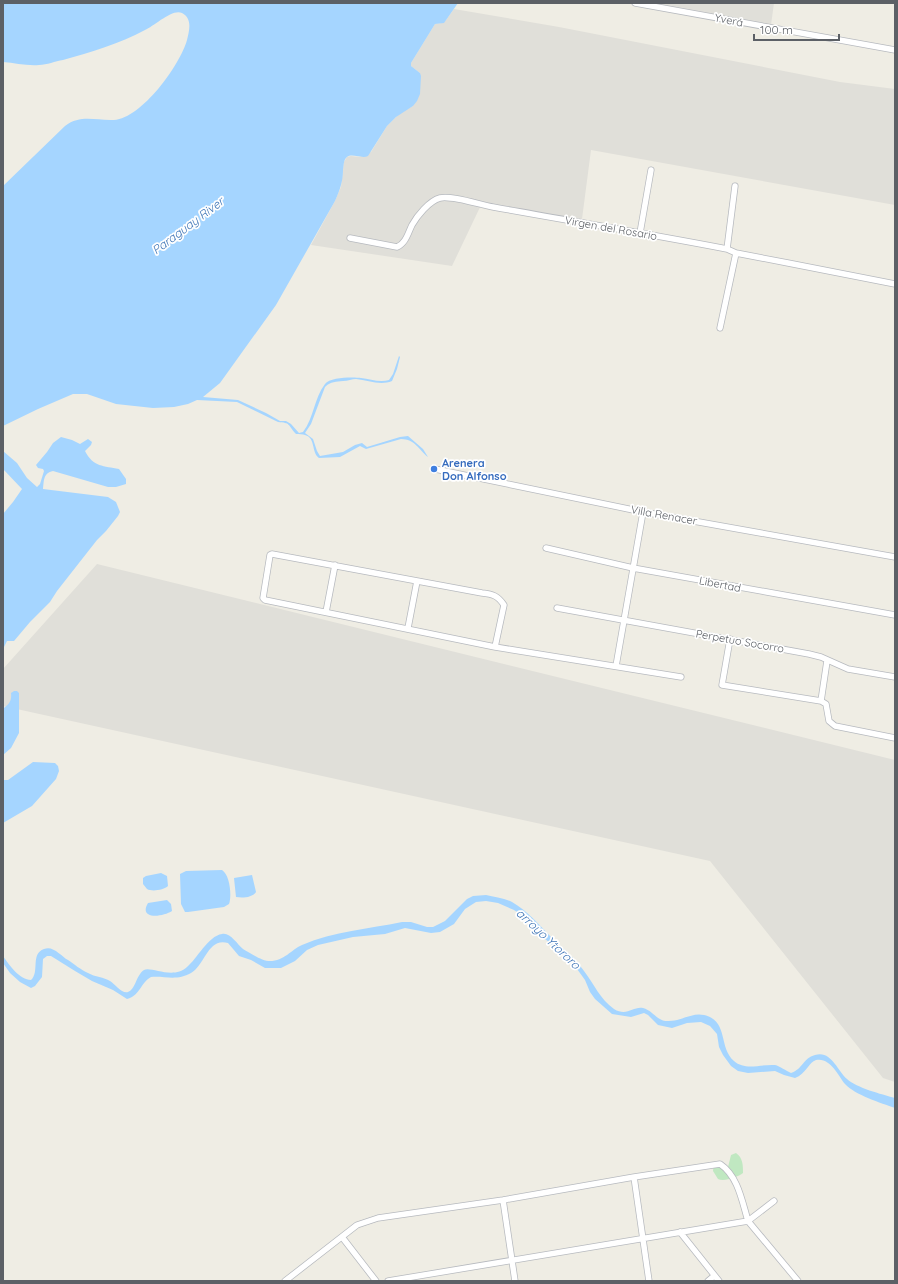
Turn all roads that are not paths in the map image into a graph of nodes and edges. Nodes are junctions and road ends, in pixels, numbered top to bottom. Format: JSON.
{"nodes":[{"id":1,"x":635,"y":3,"type":"edge"},
{"id":2,"x":895,"y":50,"type":"edge"},
{"id":3,"x":651,"y":170,"type":"dead end"},
{"id":4,"x":735,"y":186,"type":"dead end"},
{"id":5,"x":640,"y":233,"type":"junction"},
{"id":6,"x":350,"y":238,"type":"dead end"},
{"id":7,"x":727,"y":249,"type":"junction"},
{"id":8,"x":736,"y":253,"type":"junction"},
{"id":9,"x":895,"y":284,"type":"edge"},
{"id":10,"x":720,"y":328,"type":"dead end"},
{"id":11,"x":435,"y":469,"type":"dead end"},
{"id":12,"x":643,"y":512,"type":"junction"},
{"id":13,"x":546,"y":548,"type":"dead end"},
{"id":14,"x":895,"y":557,"type":"edge"},
{"id":15,"x":335,"y":565,"type":"junction"},
{"id":16,"x":633,"y":568,"type":"junction"},
{"id":17,"x":417,"y":581,"type":"junction"},
{"id":18,"x":557,"y":608,"type":"dead end"},
{"id":19,"x":326,"y":612,"type":"junction"},
{"id":20,"x":895,"y":615,"type":"edge"},
{"id":21,"x":624,"y":620,"type":"junction"},
{"id":22,"x":408,"y":628,"type":"junction"},
{"id":23,"x":730,"y":639,"type":"junction"},
{"id":24,"x":495,"y":646,"type":"junction"},
{"id":25,"x":827,"y":661,"type":"junction"},
{"id":26,"x":616,"y":666,"type":"junction"},
{"id":27,"x":681,"y":677,"type":"dead end"},
{"id":28,"x":895,"y":677,"type":"edge"},
{"id":29,"x":821,"y":701,"type":"junction"},
{"id":30,"x":895,"y":738,"type":"edge"},
{"id":31,"x":634,"y":1177,"type":"junction"},
{"id":32,"x":503,"y":1200,"type":"junction"},
{"id":33,"x":774,"y":1201,"type":"dead end"},
{"id":34,"x":748,"y":1221,"type":"junction"},
{"id":35,"x":680,"y":1232,"type":"junction"},
{"id":36,"x":342,"y":1237,"type":"junction"},
{"id":37,"x":642,"y":1239,"type":"junction"},
{"id":38,"x":512,"y":1261,"type":"junction"},
{"id":39,"x":714,"y":1276,"type":"junction"},
{"id":40,"x":285,"y":1281,"type":"edge"},
{"id":41,"x":376,"y":1281,"type":"edge"},
{"id":42,"x":388,"y":1281,"type":"edge"},
{"id":43,"x":515,"y":1281,"type":"edge"},
{"id":44,"x":649,"y":1281,"type":"edge"},
{"id":45,"x":708,"y":1281,"type":"edge"},
{"id":46,"x":719,"y":1281,"type":"edge"},
{"id":47,"x":798,"y":1281,"type":"edge"}],
"edges":[{"from":1,"to":2,"type":"street","name":"Yverá"},
{"from":3,"to":5,"type":"street"},
{"from":4,"to":7,"type":"street"},
{"from":5,"to":6,"type":"street","name":"Virgen del Rosario"},
{"from":5,"to":7,"type":"street","name":"Virgen del Rosario"},
{"from":7,"to":8,"type":"street","name":"Virgen del Rosario"},
{"from":8,"to":9,"type":"street","name":"Virgen del Rosario"},
{"from":8,"to":10,"type":"street"},
{"from":11,"to":12,"type":"street","name":"Villa Renacer"},
{"from":12,"to":14,"type":"street","name":"Villa Renacer"},
{"from":12,"to":16,"type":"street"},
{"from":13,"to":16,"type":"street","name":"Libertad"},
{"from":15,"to":17,"type":"street"},
{"from":15,"to":19,"type":"street"},
{"from":15,"to":19,"type":"street"},
{"from":16,"to":20,"type":"street","name":"Libertad"},
{"from":16,"to":21,"type":"street"},
{"from":17,"to":22,"type":"street"},
{"from":17,"to":24,"type":"street"},
{"from":18,"to":21,"type":"street","name":"Perpetuo Socorro"},
{"from":19,"to":22,"type":"street"},
{"from":21,"to":23,"type":"street","name":"Perpetuo Socorro"},
{"from":21,"to":26,"type":"street"},
{"from":22,"to":24,"type":"street"},
{"from":23,"to":25,"type":"street","name":"Perpetuo Socorro"},
{"from":23,"to":29,"type":"street"},
{"from":24,"to":26,"type":"street"},
{"from":25,"to":28,"type":"street","name":"Perpetuo Socorro"},
{"from":25,"to":29,"type":"street"},
{"from":26,"to":27,"type":"street"},
{"from":29,"to":30,"type":"street"},
{"from":31,"to":32,"type":"street"},
{"from":31,"to":34,"type":"street"},
{"from":31,"to":37,"type":"street"},
{"from":32,"to":36,"type":"street"},
{"from":32,"to":38,"type":"street"},
{"from":33,"to":34,"type":"street"},
{"from":34,"to":35,"type":"street"},
{"from":34,"to":47,"type":"street"},
{"from":35,"to":37,"type":"street"},
{"from":35,"to":39,"type":"street"},
{"from":36,"to":40,"type":"street"},
{"from":36,"to":41,"type":"street"},
{"from":37,"to":38,"type":"street"},
{"from":37,"to":44,"type":"street"},
{"from":38,"to":42,"type":"street"},
{"from":38,"to":43,"type":"street"},
{"from":39,"to":45,"type":"street"},
{"from":39,"to":46,"type":"street"}]}
